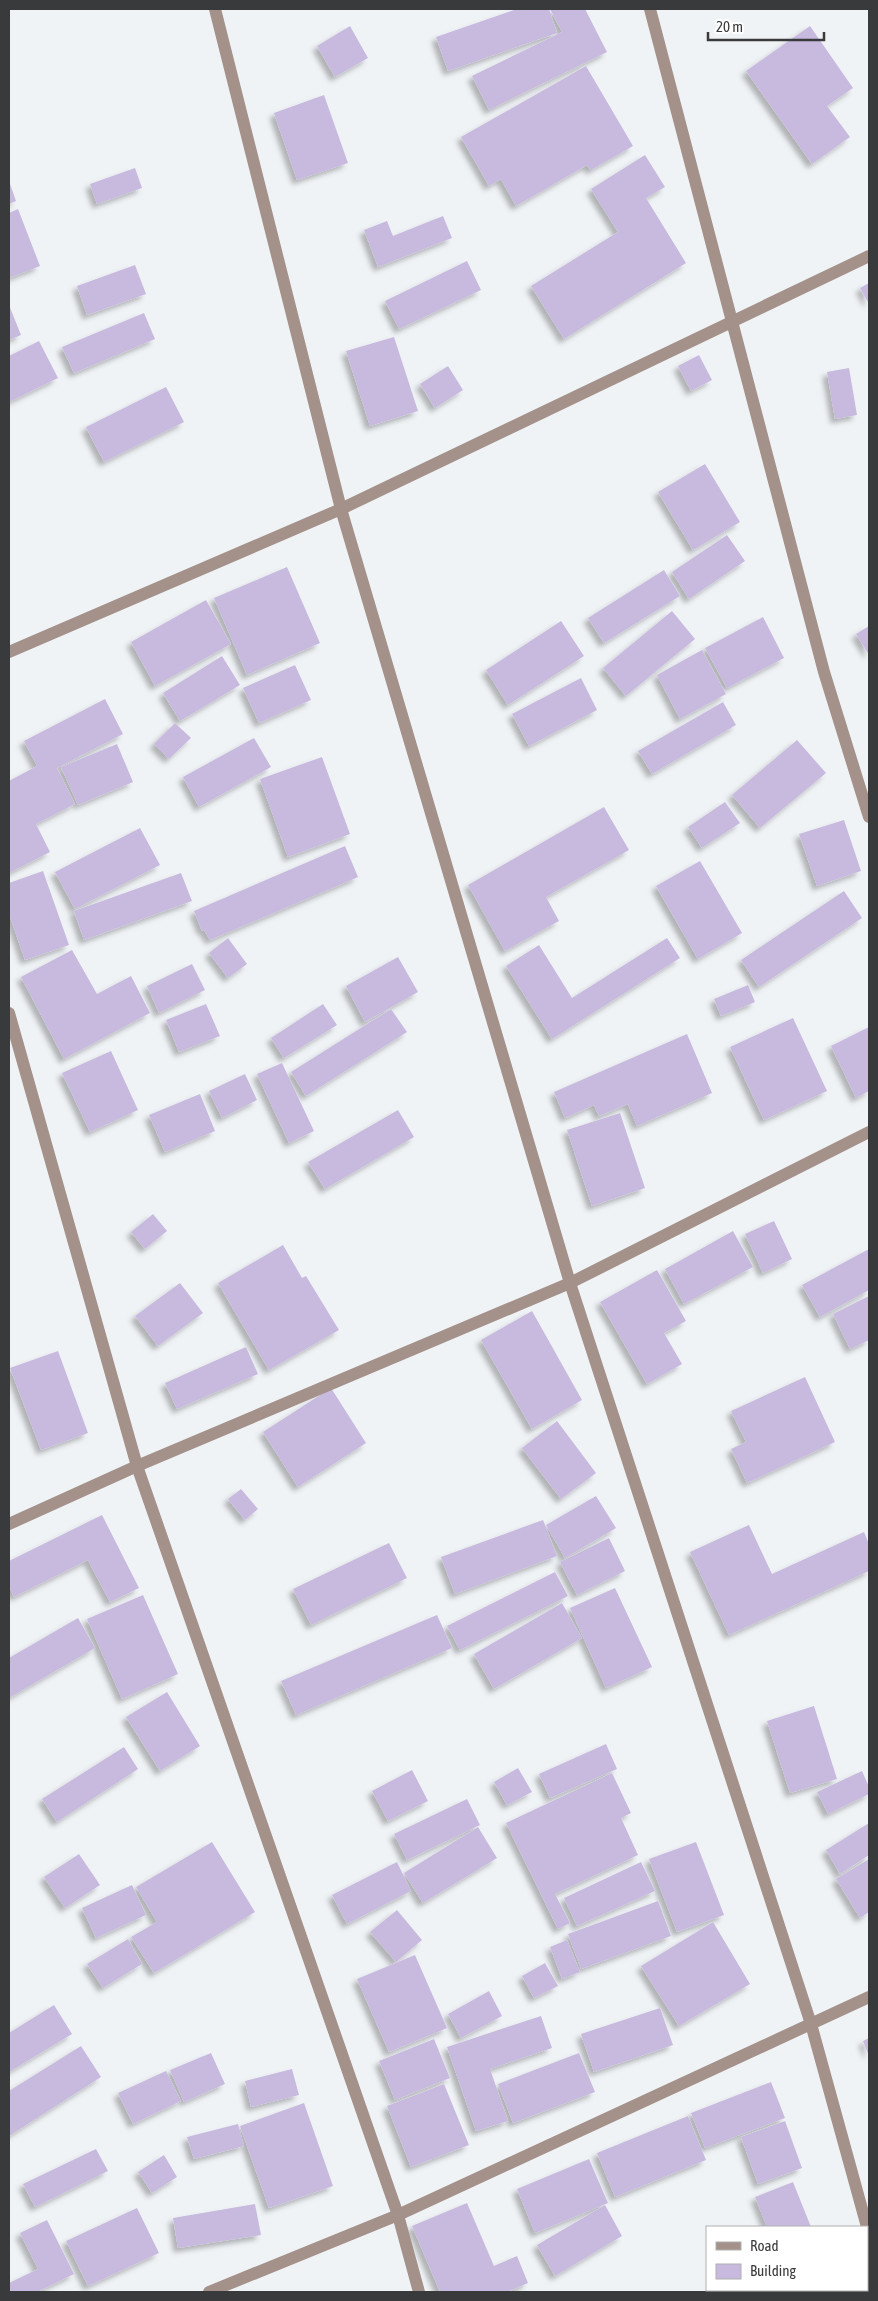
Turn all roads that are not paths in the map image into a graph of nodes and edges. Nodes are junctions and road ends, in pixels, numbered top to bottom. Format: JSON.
{"nodes":[{"id":1,"x":215,"y":9,"type":"edge"},
{"id":2,"x":650,"y":9,"type":"edge"},
{"id":3,"x":869,"y":256,"type":"edge"},
{"id":4,"x":731,"y":322,"type":"junction"},
{"id":5,"x":341,"y":509,"type":"junction"},
{"id":6,"x":9,"y":652,"type":"edge"},
{"id":7,"x":869,"y":817,"type":"edge"},
{"id":8,"x":9,"y":1013,"type":"edge"},
{"id":9,"x":869,"y":1132,"type":"edge"},
{"id":10,"x":570,"y":1283,"type":"junction"},
{"id":11,"x":137,"y":1466,"type":"junction"},
{"id":12,"x":9,"y":1524,"type":"edge"},
{"id":13,"x":869,"y":1997,"type":"edge"},
{"id":14,"x":812,"y":2024,"type":"junction"},
{"id":15,"x":398,"y":2215,"type":"junction"},
{"id":16,"x":866,"y":2226,"type":"edge"},
{"id":17,"x":209,"y":2292,"type":"edge"},
{"id":18,"x":419,"y":2292,"type":"edge"}],
"edges":[{"from":1,"to":5,"type":"street"},
{"from":2,"to":4,"type":"street"},
{"from":3,"to":4,"type":"street"},
{"from":4,"to":5,"type":"street"},
{"from":4,"to":7,"type":"street"},
{"from":5,"to":6,"type":"street"},
{"from":5,"to":10,"type":"street"},
{"from":8,"to":11,"type":"street"},
{"from":9,"to":10,"type":"street"},
{"from":10,"to":11,"type":"street"},
{"from":10,"to":14,"type":"street"},
{"from":11,"to":12,"type":"street"},
{"from":11,"to":15,"type":"street"},
{"from":13,"to":14,"type":"street"},
{"from":14,"to":15,"type":"street"},
{"from":14,"to":16,"type":"street"},
{"from":15,"to":17,"type":"street"},
{"from":15,"to":18,"type":"street"}]}
